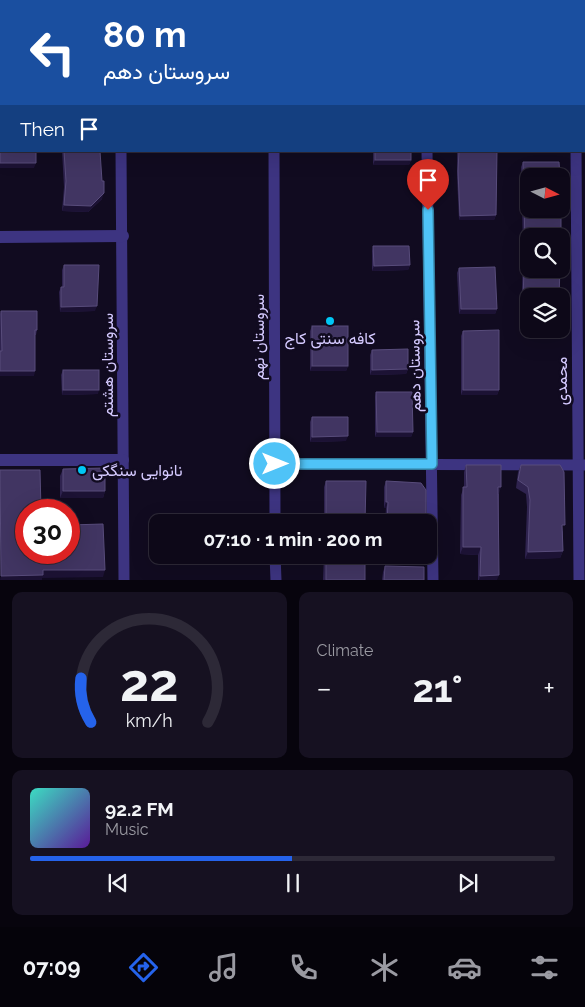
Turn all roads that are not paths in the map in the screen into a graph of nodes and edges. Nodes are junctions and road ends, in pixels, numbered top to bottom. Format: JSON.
{"nodes":[{"id":1,"x":122,"y":152,"type":"edge"},
{"id":2,"x":274,"y":152,"type":"edge"},
{"id":3,"x":427,"y":152,"type":"edge"},
{"id":4,"x":576,"y":152,"type":"edge"},
{"id":5,"x":123,"y":236,"type":"junction"},
{"id":6,"x":0,"y":237,"type":"edge"},
{"id":7,"x":0,"y":460,"type":"edge"},
{"id":8,"x":123,"y":460,"type":"junction"},
{"id":9,"x":275,"y":464,"type":"junction"},
{"id":10,"x":432,"y":464,"type":"junction"},
{"id":11,"x":582,"y":465,"type":"edge"},
{"id":12,"x":275,"y":514,"type":"edge"},
{"id":13,"x":275,"y":564,"type":"edge"},
{"id":14,"x":124,"y":580,"type":"edge"},
{"id":15,"x":276,"y":580,"type":"edge"},
{"id":16,"x":433,"y":580,"type":"edge"},
{"id":17,"x":579,"y":580,"type":"edge"}],
"edges":[{"from":1,"to":5,"type":"street","name":"سروستان هشتم"},
{"from":2,"to":9,"type":"street","name":"سروستان نهم"},
{"from":3,"to":10,"type":"street","name":"سروستان دهم"},
{"from":4,"to":11,"type":"street","name":"محمدی"},
{"from":5,"to":6,"type":"street"},
{"from":5,"to":8,"type":"street","name":"سروستان هشتم"},
{"from":7,"to":8,"type":"street"},
{"from":8,"to":14,"type":"street","name":"سروستان هشتم"},
{"from":9,"to":10,"type":"street"},
{"from":9,"to":12,"type":"street","name":"سروستان نهم"},
{"from":10,"to":11,"type":"street"},
{"from":10,"to":16,"type":"street","name":"سروستان دهم"},
{"from":11,"to":17,"type":"street","name":"محمدی"},
{"from":13,"to":15,"type":"street"}]}
